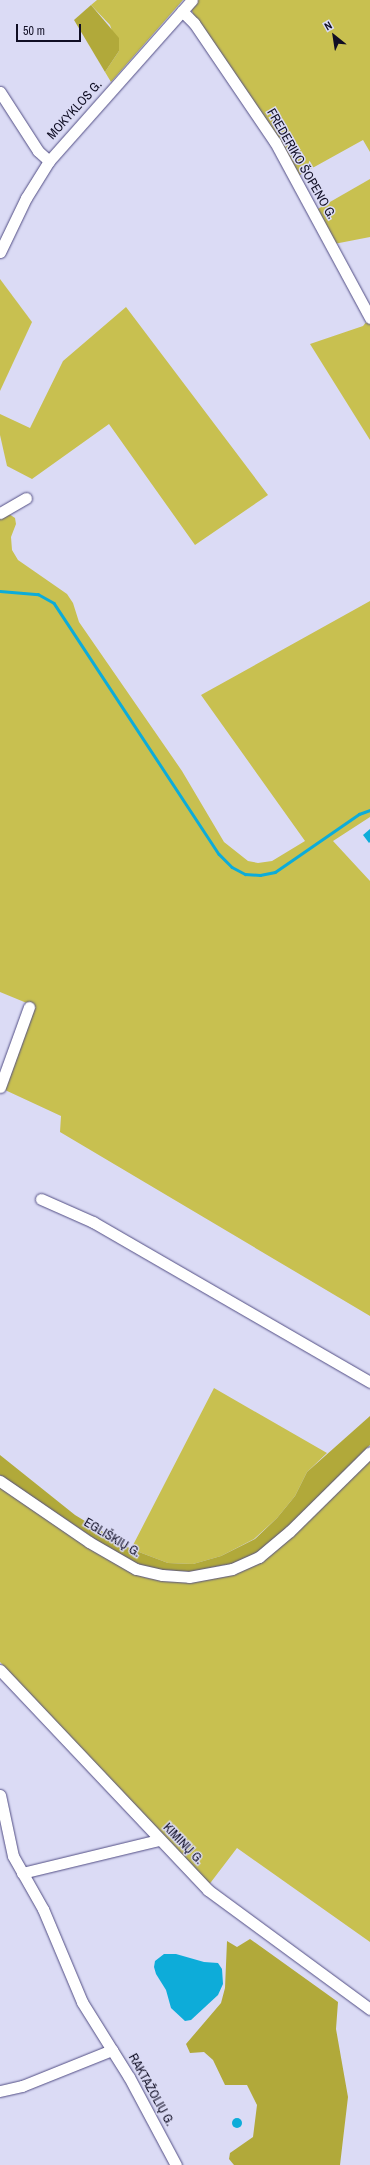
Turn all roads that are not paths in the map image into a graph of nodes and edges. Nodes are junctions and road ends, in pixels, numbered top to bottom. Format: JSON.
{"nodes":[{"id":1,"x":192,"y":0,"type":"edge"},
{"id":2,"x":182,"y":11,"type":"junction"},
{"id":3,"x":0,"y":92,"type":"edge"},
{"id":4,"x":48,"y":161,"type":"junction"},
{"id":5,"x":0,"y":252,"type":"edge"},
{"id":6,"x":370,"y":318,"type":"edge"},
{"id":7,"x":26,"y":498,"type":"dead end"},
{"id":8,"x":0,"y":513,"type":"edge"},
{"id":9,"x":29,"y":1007,"type":"dead end"},
{"id":10,"x":0,"y":1087,"type":"edge"},
{"id":11,"x":41,"y":1199,"type":"dead end"},
{"id":12,"x":370,"y":1382,"type":"edge"},
{"id":13,"x":370,"y":1452,"type":"edge"},
{"id":14,"x":0,"y":1482,"type":"edge"},
{"id":15,"x":0,"y":1670,"type":"edge"},
{"id":16,"x":0,"y":1794,"type":"edge"},
{"id":17,"x":158,"y":1840,"type":"junction"},
{"id":18,"x":22,"y":1873,"type":"junction"},
{"id":19,"x":370,"y":2009,"type":"edge"},
{"id":20,"x":112,"y":2050,"type":"junction"},
{"id":21,"x":0,"y":2091,"type":"edge"},
{"id":22,"x":176,"y":2165,"type":"edge"}],
"edges":[{"from":1,"to":2,"type":"street","name":"MOKYKLOS G."},
{"from":2,"to":4,"type":"street","name":"MOKYKLOS G."},
{"from":2,"to":6,"type":"street","name":"FREDERIKO ŠOPENO G."},
{"from":3,"to":4,"type":"street"},
{"from":4,"to":5,"type":"street","name":"MOKYKLOS G."},
{"from":7,"to":8,"type":"street"},
{"from":9,"to":10,"type":"street"},
{"from":11,"to":12,"type":"street"},
{"from":13,"to":14,"type":"street","name":"EGLIŠKIŲ G."},
{"from":15,"to":17,"type":"street","name":"KIMINŲ G."},
{"from":16,"to":18,"type":"street"},
{"from":17,"to":18,"type":"street"},
{"from":17,"to":19,"type":"street","name":"KIMINŲ G."},
{"from":18,"to":20,"type":"street"},
{"from":20,"to":21,"type":"street","name":"RAKTAŽOLIŲ G."},
{"from":20,"to":22,"type":"street","name":"RAKTAŽOLIŲ G."}]}
